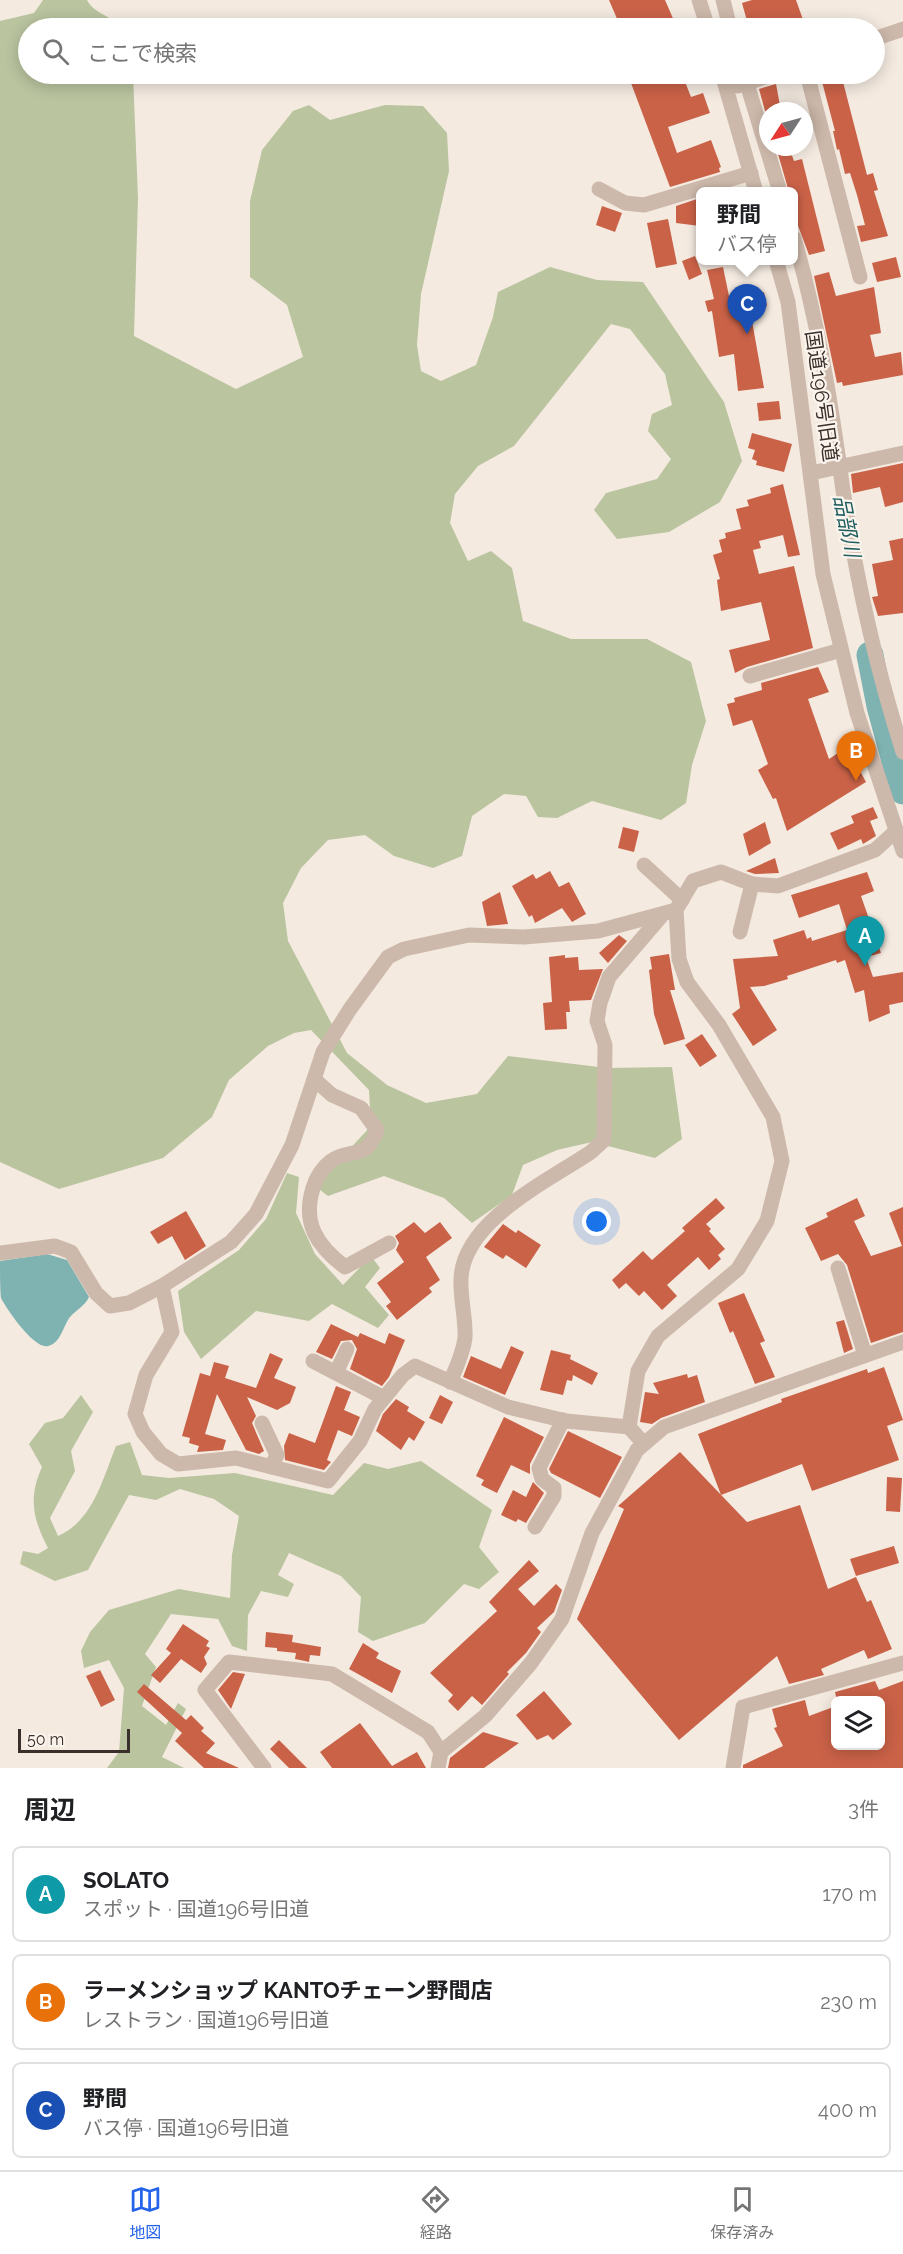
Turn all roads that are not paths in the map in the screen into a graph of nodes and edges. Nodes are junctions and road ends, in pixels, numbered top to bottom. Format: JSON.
{"nodes":[{"id":1,"x":699,"y":0,"type":"edge"},
{"id":2,"x":723,"y":0,"type":"edge"},
{"id":3,"x":705,"y":18,"type":"edge"},
{"id":4,"x":728,"y":18,"type":"edge"},
{"id":5,"x":903,"y":29,"type":"edge"},
{"id":6,"x":885,"y":35,"type":"edge"},
{"id":7,"x":725,"y":84,"type":"edge"},
{"id":8,"x":736,"y":84,"type":"edge"},
{"id":9,"x":748,"y":84,"type":"edge"},
{"id":10,"x":810,"y":84,"type":"edge"},
{"id":11,"x":727,"y":90,"type":"junction"},
{"id":12,"x":751,"y":172,"type":"junction"},
{"id":13,"x":702,"y":187,"type":"edge"},
{"id":14,"x":755,"y":187,"type":"edge"},
{"id":15,"x":779,"y":187,"type":"edge"},
{"id":16,"x":599,"y":189,"type":"dead end"},
{"id":17,"x":696,"y":189,"type":"edge"},
{"id":18,"x":798,"y":256,"type":"edge"},
{"id":19,"x":777,"y":265,"type":"edge"},
{"id":20,"x":860,"y":277,"type":"dead end"},
{"id":21,"x":903,"y":453,"type":"edge"},
{"id":22,"x":840,"y":468,"type":"junction"},
{"id":23,"x":811,"y":473,"type":"junction"},
{"id":24,"x":842,"y":650,"type":"junction"},
{"id":25,"x":750,"y":676,"type":"dead end"},
{"id":26,"x":903,"y":752,"type":"edge"},
{"id":27,"x":896,"y":831,"type":"junction"},
{"id":28,"x":903,"y":851,"type":"edge"},
{"id":29,"x":644,"y":865,"type":"dead end"},
{"id":30,"x":752,"y":884,"type":"junction"},
{"id":31,"x":674,"y":908,"type":"junction"},
{"id":32,"x":740,"y":932,"type":"dead end"},
{"id":33,"x":314,"y":1079,"type":"junction"},
{"id":34,"x":389,"y":1243,"type":"dead end"},
{"id":35,"x":0,"y":1253,"type":"edge"},
{"id":36,"x":838,"y":1268,"type":"dead end"},
{"id":37,"x":162,"y":1286,"type":"junction"},
{"id":38,"x":903,"y":1342,"type":"edge"},
{"id":39,"x":347,"y":1349,"type":"dead end"},
{"id":40,"x":865,"y":1355,"type":"junction"},
{"id":41,"x":313,"y":1361,"type":"dead end"},
{"id":42,"x":336,"y":1372,"type":"junction"},
{"id":43,"x":450,"y":1382,"type":"junction"},
{"id":44,"x":384,"y":1398,"type":"junction"},
{"id":45,"x":563,"y":1420,"type":"junction"},
{"id":46,"x":262,"y":1423,"type":"dead end"},
{"id":47,"x":629,"y":1427,"type":"junction"},
{"id":48,"x":644,"y":1444,"type":"junction"},
{"id":49,"x":272,"y":1467,"type":"junction"},
{"id":50,"x":535,"y":1527,"type":"dead end"},
{"id":51,"x":903,"y":1663,"type":"edge"},
{"id":52,"x":441,"y":1752,"type":"junction"},
{"id":53,"x":264,"y":1768,"type":"edge"},
{"id":54,"x":438,"y":1768,"type":"edge"},
{"id":55,"x":733,"y":1768,"type":"edge"}],
"edges":[{"from":1,"to":3,"type":"street"},
{"from":2,"to":4,"type":"street"},
{"from":5,"to":6,"type":"street"},
{"from":7,"to":11,"type":"street"},
{"from":8,"to":11,"type":"street"},
{"from":9,"to":15,"type":"street"},
{"from":10,"to":20,"type":"street"},
{"from":11,"to":12,"type":"street"},
{"from":12,"to":13,"type":"street"},
{"from":12,"to":14,"type":"street"},
{"from":16,"to":17,"type":"street"},
{"from":18,"to":22,"type":"street"},
{"from":19,"to":23,"type":"street","name":"国道196号旧道"},
{"from":21,"to":22,"type":"street"},
{"from":22,"to":23,"type":"street"},
{"from":22,"to":26,"type":"street"},
{"from":23,"to":24,"type":"street","name":"国道196号旧道"},
{"from":24,"to":25,"type":"street"},
{"from":24,"to":27,"type":"street","name":"国道196号旧道"},
{"from":27,"to":28,"type":"street","name":"国道196号旧道"},
{"from":27,"to":30,"type":"street"},
{"from":29,"to":31,"type":"street"},
{"from":30,"to":31,"type":"street"},
{"from":30,"to":32,"type":"street"},
{"from":31,"to":33,"type":"street"},
{"from":31,"to":43,"type":"street"},
{"from":31,"to":47,"type":"street"},
{"from":33,"to":34,"type":"street"},
{"from":33,"to":37,"type":"street"},
{"from":35,"to":37,"type":"street"},
{"from":36,"to":40,"type":"street"},
{"from":37,"to":49,"type":"street"},
{"from":38,"to":40,"type":"street"},
{"from":39,"to":42,"type":"street"},
{"from":40,"to":48,"type":"street"},
{"from":41,"to":42,"type":"street"},
{"from":42,"to":44,"type":"street"},
{"from":43,"to":44,"type":"street"},
{"from":43,"to":45,"type":"street"},
{"from":44,"to":49,"type":"street"},
{"from":45,"to":47,"type":"street"},
{"from":45,"to":50,"type":"street"},
{"from":46,"to":49,"type":"street"},
{"from":47,"to":48,"type":"street"},
{"from":48,"to":52,"type":"street"},
{"from":51,"to":55,"type":"street"},
{"from":52,"to":53,"type":"street"},
{"from":52,"to":54,"type":"street"}]}
